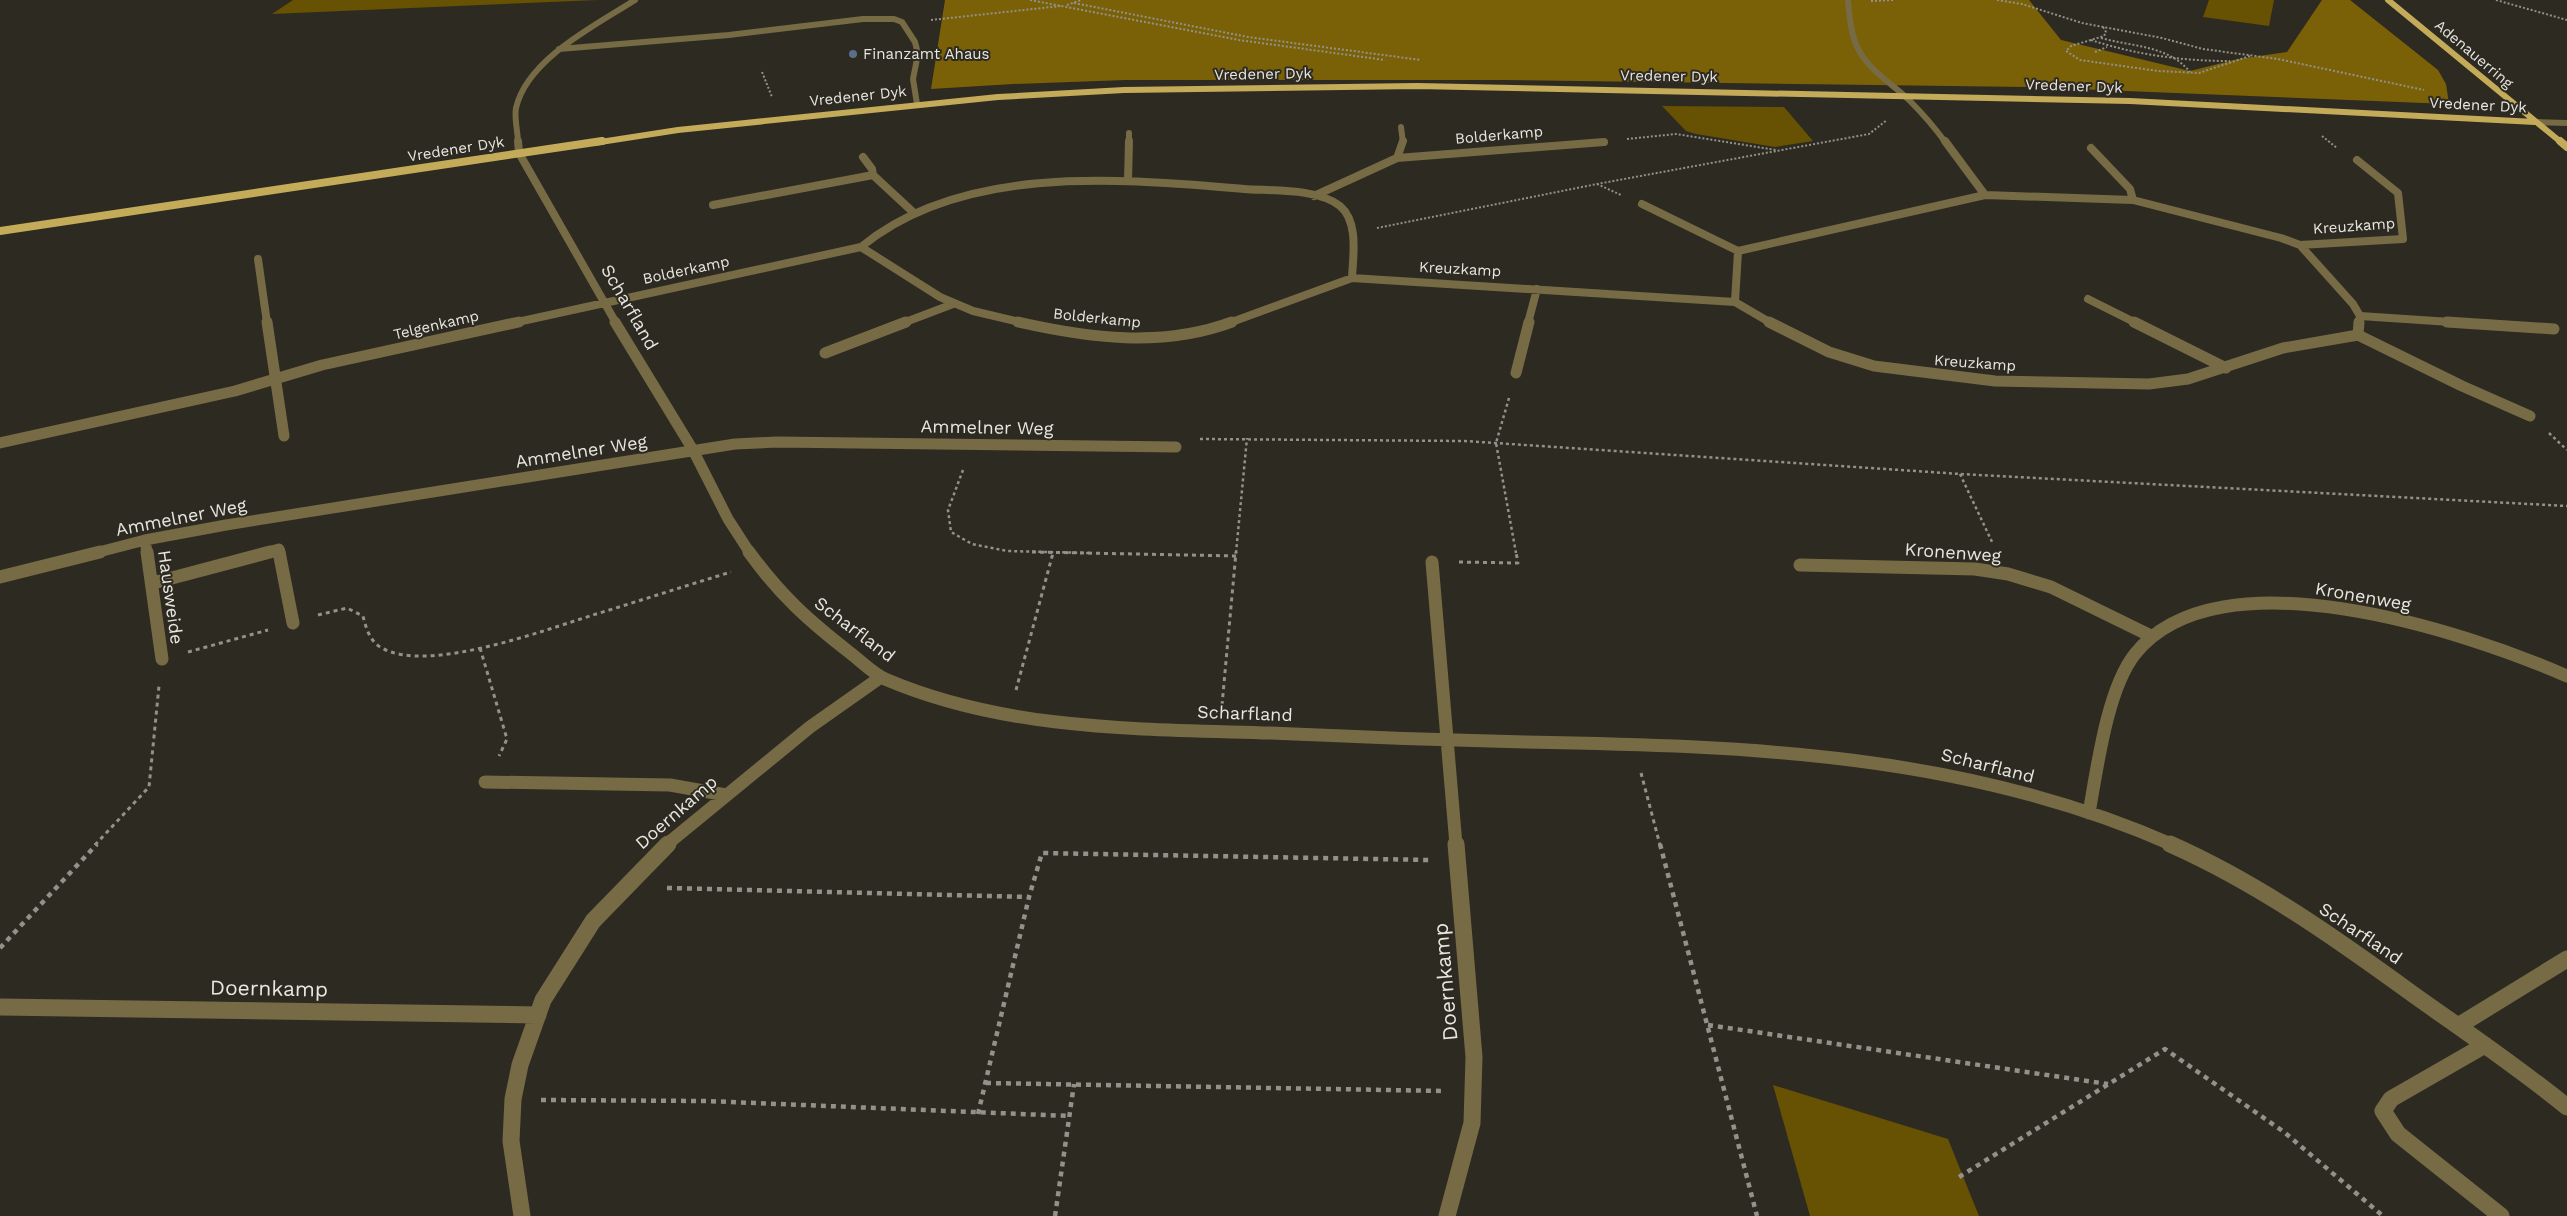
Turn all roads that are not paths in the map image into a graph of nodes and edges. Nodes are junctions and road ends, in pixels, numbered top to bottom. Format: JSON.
{"nodes":[{"id":1,"x":635,"y":0,"type":"edge"},
{"id":2,"x":1848,"y":0,"type":"edge"},
{"id":3,"x":2388,"y":0,"type":"edge"},
{"id":4,"x":557,"y":49,"type":"junction"},
{"id":5,"x":1903,"y":95,"type":"junction"},
{"id":6,"x":917,"y":104,"type":"junction"},
{"id":7,"x":2535,"y":122,"type":"junction"},
{"id":8,"x":2567,"y":122,"type":"edge"},
{"id":9,"x":1401,"y":127,"type":"dead end"},
{"id":10,"x":1130,"y":133,"type":"dead end"},
{"id":11,"x":1604,"y":142,"type":"road end"},
{"id":12,"x":2567,"y":147,"type":"edge"},
{"id":13,"x":2091,"y":148,"type":"dead end"},
{"id":14,"x":518,"y":153,"type":"junction"},
{"id":15,"x":863,"y":157,"type":"dead end"},
{"id":16,"x":1397,"y":158,"type":"junction"},
{"id":17,"x":2357,"y":160,"type":"dead end"},
{"id":18,"x":873,"y":175,"type":"junction"},
{"id":19,"x":1128,"y":180,"type":"junction"},
{"id":20,"x":1985,"y":195,"type":"junction"},
{"id":21,"x":1314,"y":196,"type":"junction"},
{"id":22,"x":2133,"y":200,"type":"junction"},
{"id":23,"x":1642,"y":204,"type":"dead end"},
{"id":24,"x":713,"y":205,"type":"dead end"},
{"id":25,"x":914,"y":213,"type":"junction"},
{"id":26,"x":0,"y":231,"type":"edge"},
{"id":27,"x":2300,"y":245,"type":"junction"},
{"id":28,"x":861,"y":247,"type":"junction"},
{"id":29,"x":1738,"y":251,"type":"junction"},
{"id":30,"x":258,"y":259,"type":"dead end"},
{"id":31,"x":1352,"y":278,"type":"junction"},
{"id":32,"x":1381,"y":280,"type":"joint"},
{"id":33,"x":1537,"y":289,"type":"junction"},
{"id":34,"x":2088,"y":299,"type":"dead end"},
{"id":35,"x":1735,"y":302,"type":"junction"},
{"id":36,"x":604,"y":303,"type":"junction"},
{"id":37,"x":952,"y":304,"type":"junction"},
{"id":38,"x":2360,"y":316,"type":"junction"},
{"id":39,"x":2554,"y":329,"type":"dead end"},
{"id":40,"x":2358,"y":335,"type":"junction"},
{"id":41,"x":825,"y":353,"type":"dead end"},
{"id":42,"x":2226,"y":368,"type":"junction"},
{"id":43,"x":1516,"y":373,"type":"road end"},
{"id":44,"x":276,"y":380,"type":"junction"},
{"id":45,"x":2530,"y":416,"type":"dead end"},
{"id":46,"x":284,"y":436,"type":"dead end"},
{"id":47,"x":0,"y":443,"type":"edge"},
{"id":48,"x":1176,"y":447,"type":"road end"},
{"id":49,"x":693,"y":450,"type":"junction"},
{"id":50,"x":145,"y":540,"type":"junction"},
{"id":51,"x":1432,"y":562,"type":"road end"},
{"id":52,"x":1800,"y":565,"type":"dead end"},
{"id":53,"x":0,"y":577,"type":"edge"},
{"id":54,"x":153,"y":583,"type":"junction"},
{"id":55,"x":293,"y":623,"type":"road end"},
{"id":56,"x":2151,"y":636,"type":"junction"},
{"id":57,"x":162,"y":659,"type":"road end"},
{"id":58,"x":2567,"y":676,"type":"edge"},
{"id":59,"x":881,"y":677,"type":"junction"},
{"id":60,"x":1449,"y":740,"type":"junction"},
{"id":61,"x":485,"y":782,"type":"road end"},
{"id":62,"x":726,"y":795,"type":"junction"},
{"id":63,"x":2089,"y":813,"type":"junction"},
{"id":64,"x":2567,"y":958,"type":"edge"},
{"id":65,"x":0,"y":1006,"type":"edge"},
{"id":66,"x":538,"y":1015,"type":"junction"},
{"id":67,"x":2458,"y":1026,"type":"junction"},
{"id":68,"x":2485,"y":1045,"type":"junction"},
{"id":69,"x":2567,"y":1107,"type":"edge"},
{"id":70,"x":522,"y":1216,"type":"edge"},
{"id":71,"x":1447,"y":1216,"type":"edge"},
{"id":72,"x":2500,"y":1216,"type":"edge"}],
"edges":[{"from":1,"to":4,"type":"street"},
{"from":2,"to":5,"type":"street"},
{"from":3,"to":7,"type":"main road","name":"Adenauerring"},
{"from":4,"to":6,"type":"street"},
{"from":4,"to":14,"type":"street"},
{"from":5,"to":6,"type":"main road","name":"Vredener Dyk"},
{"from":5,"to":7,"type":"main road","name":"Vredener Dyk"},
{"from":5,"to":20,"type":"street"},
{"from":6,"to":14,"type":"main road","name":"Vredener Dyk"},
{"from":7,"to":8,"type":"street"},
{"from":7,"to":12,"type":"main road","name":"Adenauerring"},
{"from":9,"to":16,"type":"street"},
{"from":10,"to":19,"type":"street"},
{"from":11,"to":16,"type":"street","name":"Bolderkamp"},
{"from":13,"to":22,"type":"street"},
{"from":14,"to":26,"type":"main road","name":"Vredener Dyk"},
{"from":14,"to":36,"type":"street","name":"Scharfland"},
{"from":15,"to":18,"type":"street"},
{"from":16,"to":21,"type":"street","name":"Bolderkamp"},
{"from":17,"to":27,"type":"street","name":"Kreuzkamp"},
{"from":18,"to":24,"type":"street"},
{"from":18,"to":25,"type":"street"},
{"from":19,"to":21,"type":"street","name":"Bolderkamp"},
{"from":19,"to":25,"type":"street","name":"Bolderkamp"},
{"from":20,"to":22,"type":"street","name":"Kreuzkamp"},
{"from":20,"to":29,"type":"street","name":"Kreuzkamp"},
{"from":21,"to":31,"type":"street","name":"Bolderkamp"},
{"from":22,"to":27,"type":"street","name":"Kreuzkamp"},
{"from":23,"to":29,"type":"street"},
{"from":25,"to":28,"type":"street","name":"Bolderkamp"},
{"from":27,"to":38,"type":"street","name":"Kreuzkamp"},
{"from":28,"to":36,"type":"street","name":"Bolderkamp"},
{"from":28,"to":37,"type":"street","name":"Bolderkamp"},
{"from":29,"to":35,"type":"street"},
{"from":30,"to":44,"type":"street"},
{"from":31,"to":32,"type":"street","name":"Bolderkamp"},
{"from":31,"to":37,"type":"street","name":"Bolderkamp"},
{"from":32,"to":33,"type":"street","name":"Kreuzkamp"},
{"from":33,"to":35,"type":"street","name":"Kreuzkamp"},
{"from":33,"to":43,"type":"street"},
{"from":34,"to":42,"type":"street"},
{"from":35,"to":42,"type":"street","name":"Kreuzkamp"},
{"from":36,"to":44,"type":"street","name":"Telgenkamp"},
{"from":36,"to":49,"type":"street","name":"Scharfland"},
{"from":37,"to":41,"type":"street"},
{"from":38,"to":39,"type":"street"},
{"from":38,"to":40,"type":"street"},
{"from":40,"to":42,"type":"street","name":"Kreuzkamp"},
{"from":40,"to":45,"type":"street"},
{"from":44,"to":46,"type":"street"},
{"from":44,"to":47,"type":"street","name":"Telgenkamp"},
{"from":48,"to":49,"type":"street","name":"Ammelner Weg"},
{"from":49,"to":50,"type":"street","name":"Ammelner Weg"},
{"from":49,"to":59,"type":"street","name":"Scharfland"},
{"from":50,"to":53,"type":"street","name":"Ammelner Weg"},
{"from":50,"to":54,"type":"street","name":"Hausweide"},
{"from":51,"to":60,"type":"street"},
{"from":52,"to":56,"type":"street","name":"Kronenweg"},
{"from":54,"to":55,"type":"street"},
{"from":54,"to":57,"type":"street","name":"Hausweide"},
{"from":56,"to":58,"type":"street","name":"Kronenweg"},
{"from":56,"to":63,"type":"street","name":"Kronenweg"},
{"from":59,"to":60,"type":"street","name":"Scharfland"},
{"from":59,"to":62,"type":"street","name":"Doernkamp"},
{"from":60,"to":63,"type":"street","name":"Scharfland"},
{"from":60,"to":71,"type":"street","name":"Doernkamp"},
{"from":61,"to":62,"type":"street"},
{"from":62,"to":66,"type":"street","name":"Doernkamp"},
{"from":63,"to":67,"type":"street","name":"Scharfland"},
{"from":64,"to":67,"type":"street"},
{"from":65,"to":66,"type":"street","name":"Doernkamp"},
{"from":66,"to":70,"type":"street","name":"Doernkamp"},
{"from":67,"to":68,"type":"street","name":"Scharfland"},
{"from":68,"to":69,"type":"street","name":"Scharfland"},
{"from":68,"to":72,"type":"street"}]}
